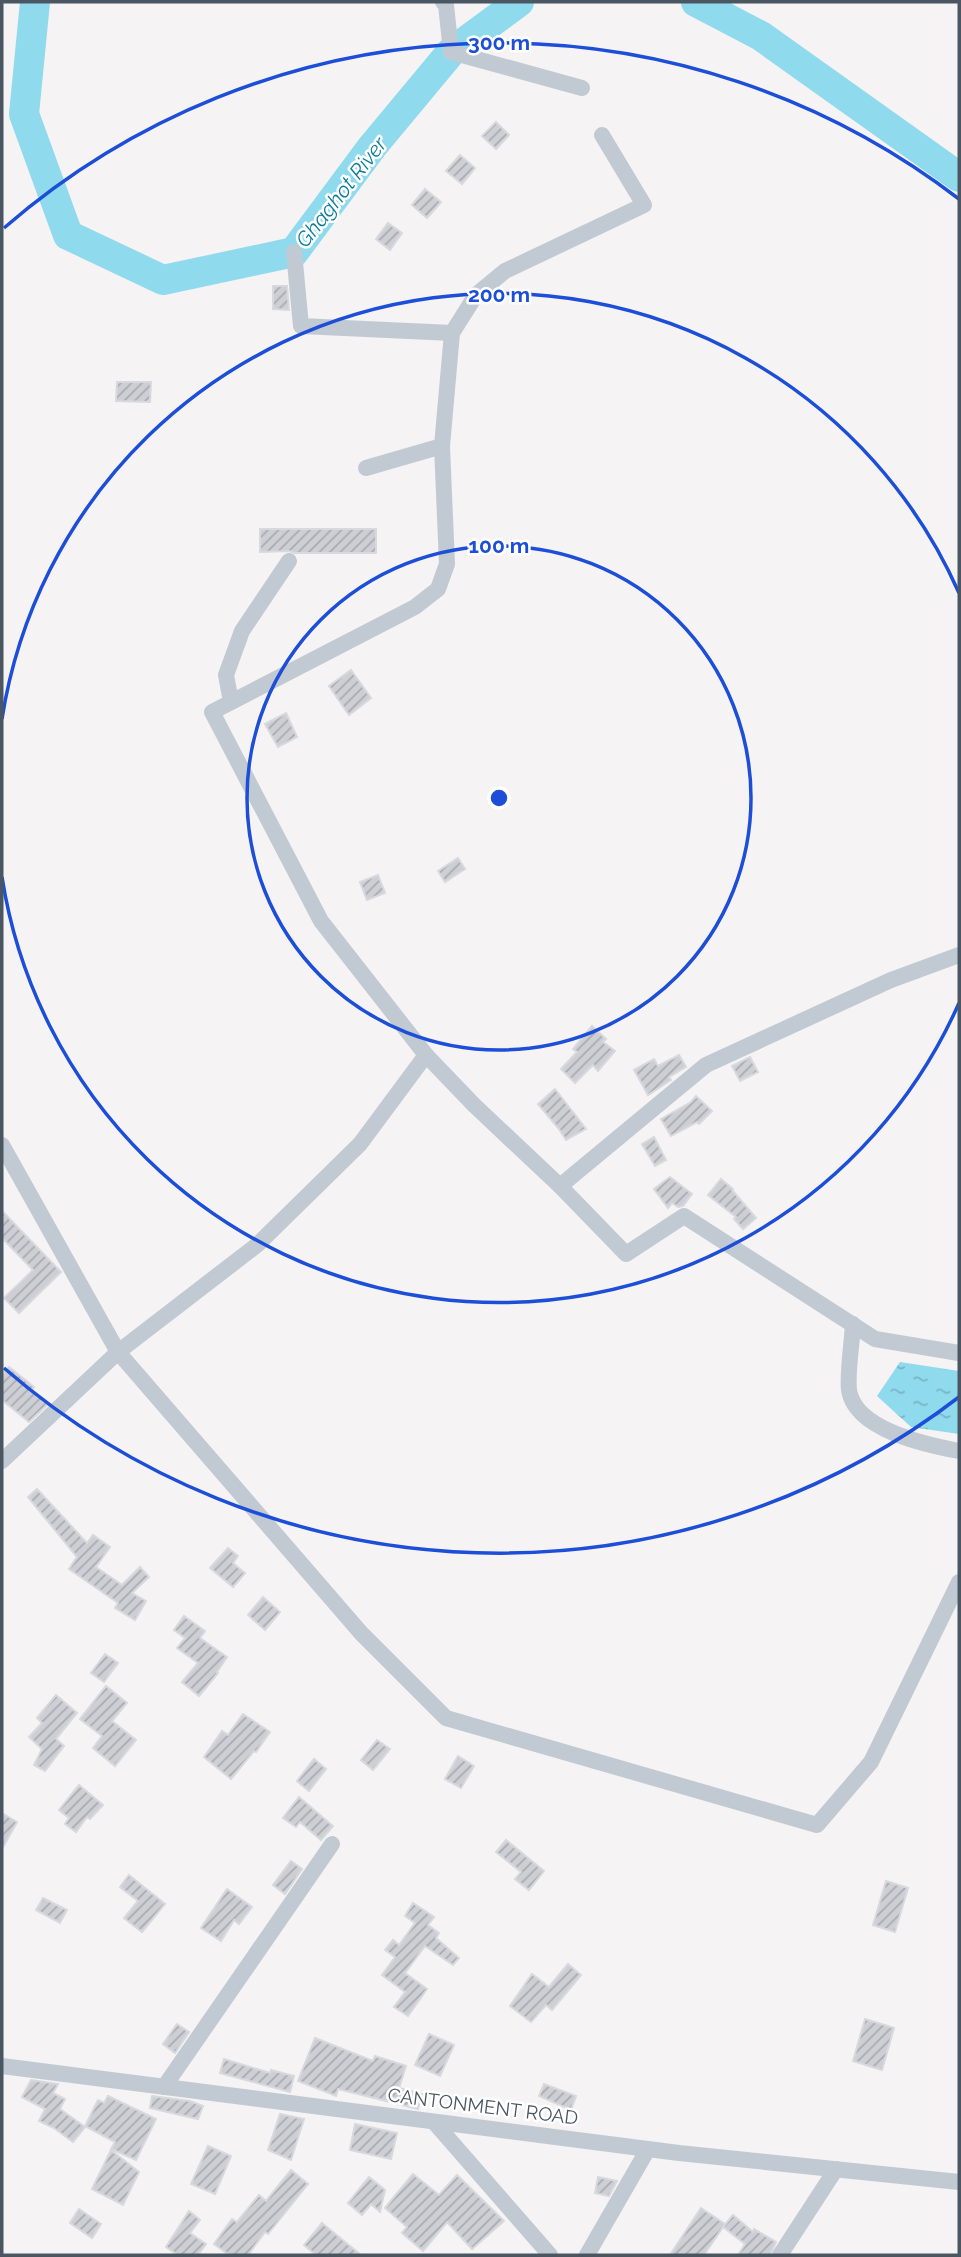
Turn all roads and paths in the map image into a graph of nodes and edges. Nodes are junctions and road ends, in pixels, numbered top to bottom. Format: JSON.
{"nodes":[{"id":1,"x":443,"y":2,"type":"edge"},
{"id":2,"x":582,"y":88,"type":"dead end"},
{"id":3,"x":602,"y":135,"type":"dead end"},
{"id":4,"x":294,"y":252,"type":"dead end"},
{"id":5,"x":452,"y":332,"type":"junction"},
{"id":6,"x":442,"y":446,"type":"junction"},
{"id":7,"x":366,"y":468,"type":"dead end"},
{"id":8,"x":289,"y":561,"type":"dead end"},
{"id":9,"x":231,"y":702,"type":"junction"},
{"id":10,"x":959,"y":955,"type":"edge"},
{"id":11,"x":426,"y":1055,"type":"junction"},
{"id":12,"x":2,"y":1145,"type":"edge"},
{"id":13,"x":560,"y":1186,"type":"junction"},
{"id":14,"x":853,"y":1324,"type":"junction"},
{"id":15,"x":118,"y":1352,"type":"junction"},
{"id":16,"x":959,"y":1353,"type":"edge"},
{"id":17,"x":959,"y":1451,"type":"edge"},
{"id":18,"x":2,"y":1461,"type":"edge"},
{"id":19,"x":959,"y":1582,"type":"edge"},
{"id":20,"x":332,"y":1844,"type":"dead end"},
{"id":21,"x":2,"y":2066,"type":"edge"},
{"id":22,"x":164,"y":2087,"type":"junction"},
{"id":23,"x":434,"y":2122,"type":"junction"},
{"id":24,"x":648,"y":2149,"type":"junction"},
{"id":25,"x":836,"y":2169,"type":"junction"},
{"id":26,"x":959,"y":2182,"type":"edge"},
{"id":27,"x":550,"y":2255,"type":"edge"},
{"id":28,"x":587,"y":2255,"type":"edge"},
{"id":29,"x":780,"y":2255,"type":"edge"}],
"edges":[{"from":1,"to":2,"type":"street"},
{"from":3,"to":5,"type":"street"},
{"from":4,"to":5,"type":"street"},
{"from":5,"to":6,"type":"street"},
{"from":6,"to":7,"type":"street"},
{"from":6,"to":9,"type":"street"},
{"from":8,"to":9,"type":"street"},
{"from":9,"to":11,"type":"street"},
{"from":10,"to":13,"type":"street"},
{"from":11,"to":13,"type":"street"},
{"from":11,"to":15,"type":"street"},
{"from":12,"to":15,"type":"street"},
{"from":13,"to":14,"type":"street"},
{"from":14,"to":16,"type":"street"},
{"from":14,"to":17,"type":"street"},
{"from":15,"to":18,"type":"street"},
{"from":15,"to":19,"type":"street"},
{"from":20,"to":22,"type":"street"},
{"from":21,"to":22,"type":"street","name":"CANTONMENT ROAD"},
{"from":22,"to":23,"type":"street","name":"CANTONMENT ROAD"},
{"from":23,"to":24,"type":"street","name":"CANTONMENT ROAD"},
{"from":23,"to":27,"type":"street"},
{"from":24,"to":25,"type":"street","name":"CANTONMENT ROAD"},
{"from":24,"to":28,"type":"street"},
{"from":25,"to":26,"type":"street","name":"CANTONMENT ROAD"},
{"from":25,"to":29,"type":"street"}]}
